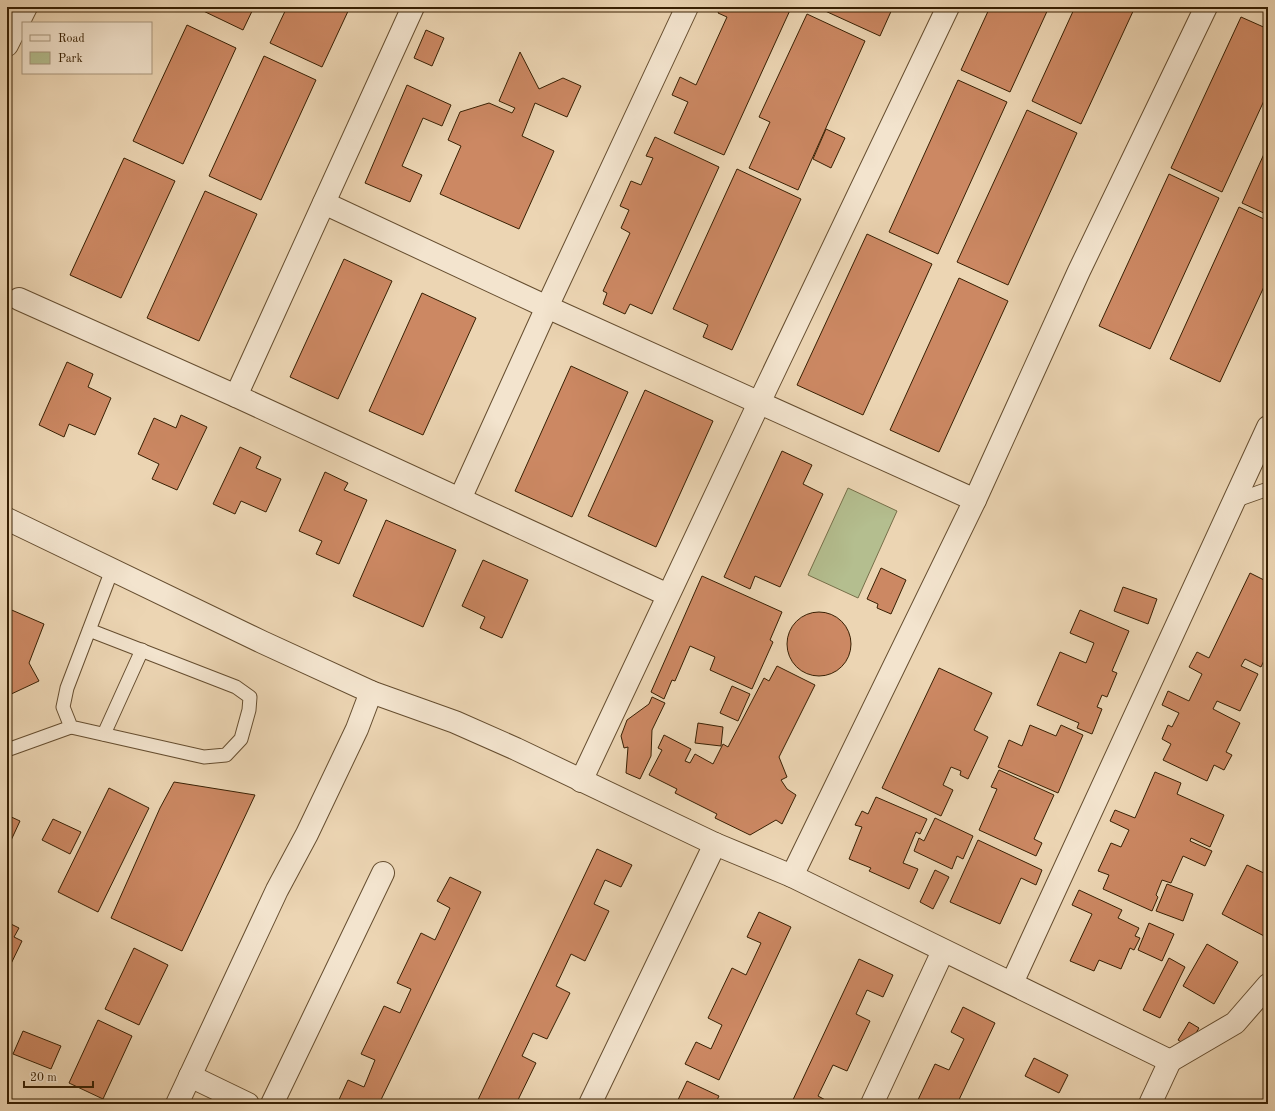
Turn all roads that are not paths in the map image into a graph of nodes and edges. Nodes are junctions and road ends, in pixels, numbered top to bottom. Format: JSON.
{"nodes":[{"id":1,"x":26,"y":7,"type":"edge"},
{"id":2,"x":413,"y":7,"type":"edge"},
{"id":3,"x":687,"y":7,"type":"edge"},
{"id":4,"x":948,"y":7,"type":"edge"},
{"id":5,"x":1206,"y":7,"type":"edge"},
{"id":6,"x":7,"y":45,"type":"edge"},
{"id":7,"x":324,"y":203,"type":"junction"},
{"id":8,"x":20,"y":299,"type":"dead end"},
{"id":9,"x":547,"y":307,"type":"junction"},
{"id":10,"x":236,"y":396,"type":"junction"},
{"id":11,"x":759,"y":403,"type":"junction"},
{"id":12,"x":1268,"y":427,"type":"edge"},
{"id":13,"x":1268,"y":489,"type":"edge"},
{"id":14,"x":460,"y":499,"type":"junction"},
{"id":15,"x":975,"y":500,"type":"junction"},
{"id":16,"x":1234,"y":501,"type":"junction"},
{"id":17,"x":7,"y":519,"type":"edge"},
{"id":18,"x":112,"y":570,"type":"junction"},
{"id":19,"x":668,"y":595,"type":"junction"},
{"id":20,"x":89,"y":630,"type":"junction"},
{"id":21,"x":142,"y":650,"type":"junction"},
{"id":22,"x":371,"y":692,"type":"junction"},
{"id":23,"x":71,"y":727,"type":"junction"},
{"id":24,"x":104,"y":734,"type":"junction"},
{"id":25,"x":7,"y":750,"type":"edge"},
{"id":26,"x":581,"y":780,"type":"junction"},
{"id":27,"x":715,"y":844,"type":"junction"},
{"id":28,"x":383,"y":873,"type":"dead end"},
{"id":29,"x":792,"y":876,"type":"junction"},
{"id":30,"x":943,"y":951,"type":"junction"},
{"id":31,"x":1012,"y":983,"type":"junction"},
{"id":32,"x":1268,"y":985,"type":"edge"},
{"id":33,"x":1170,"y":1061,"type":"junction"},
{"id":34,"x":190,"y":1076,"type":"junction"},
{"id":35,"x":176,"y":1104,"type":"edge"},
{"id":36,"x":248,"y":1104,"type":"edge"},
{"id":37,"x":272,"y":1104,"type":"edge"},
{"id":38,"x":590,"y":1104,"type":"edge"},
{"id":39,"x":872,"y":1104,"type":"edge"},
{"id":40,"x":1150,"y":1104,"type":"edge"}],
"edges":[{"from":1,"to":6,"type":"street"},
{"from":2,"to":7,"type":"street"},
{"from":3,"to":9,"type":"street"},
{"from":4,"to":11,"type":"street"},
{"from":5,"to":15,"type":"street"},
{"from":7,"to":9,"type":"street"},
{"from":7,"to":10,"type":"street"},
{"from":8,"to":10,"type":"street"},
{"from":9,"to":11,"type":"street"},
{"from":9,"to":14,"type":"street"},
{"from":10,"to":14,"type":"street"},
{"from":11,"to":15,"type":"street"},
{"from":11,"to":19,"type":"street"},
{"from":12,"to":16,"type":"street"},
{"from":13,"to":16,"type":"lane"},
{"from":14,"to":19,"type":"street"},
{"from":15,"to":29,"type":"street"},
{"from":16,"to":31,"type":"street"},
{"from":17,"to":18,"type":"street"},
{"from":18,"to":20,"type":"lane"},
{"from":18,"to":22,"type":"street"},
{"from":19,"to":26,"type":"street"},
{"from":20,"to":21,"type":"lane"},
{"from":20,"to":23,"type":"lane"},
{"from":21,"to":24,"type":"lane"},
{"from":21,"to":24,"type":"lane"},
{"from":22,"to":26,"type":"street"},
{"from":22,"to":34,"type":"street"},
{"from":23,"to":24,"type":"lane"},
{"from":23,"to":25,"type":"lane"},
{"from":26,"to":27,"type":"street"},
{"from":27,"to":29,"type":"street"},
{"from":27,"to":38,"type":"street"},
{"from":28,"to":37,"type":"street"},
{"from":29,"to":30,"type":"street"},
{"from":30,"to":31,"type":"street"},
{"from":30,"to":39,"type":"street"},
{"from":31,"to":33,"type":"street"},
{"from":32,"to":33,"type":"street"},
{"from":33,"to":40,"type":"street"},
{"from":34,"to":35,"type":"street"},
{"from":34,"to":36,"type":"street"}]}
